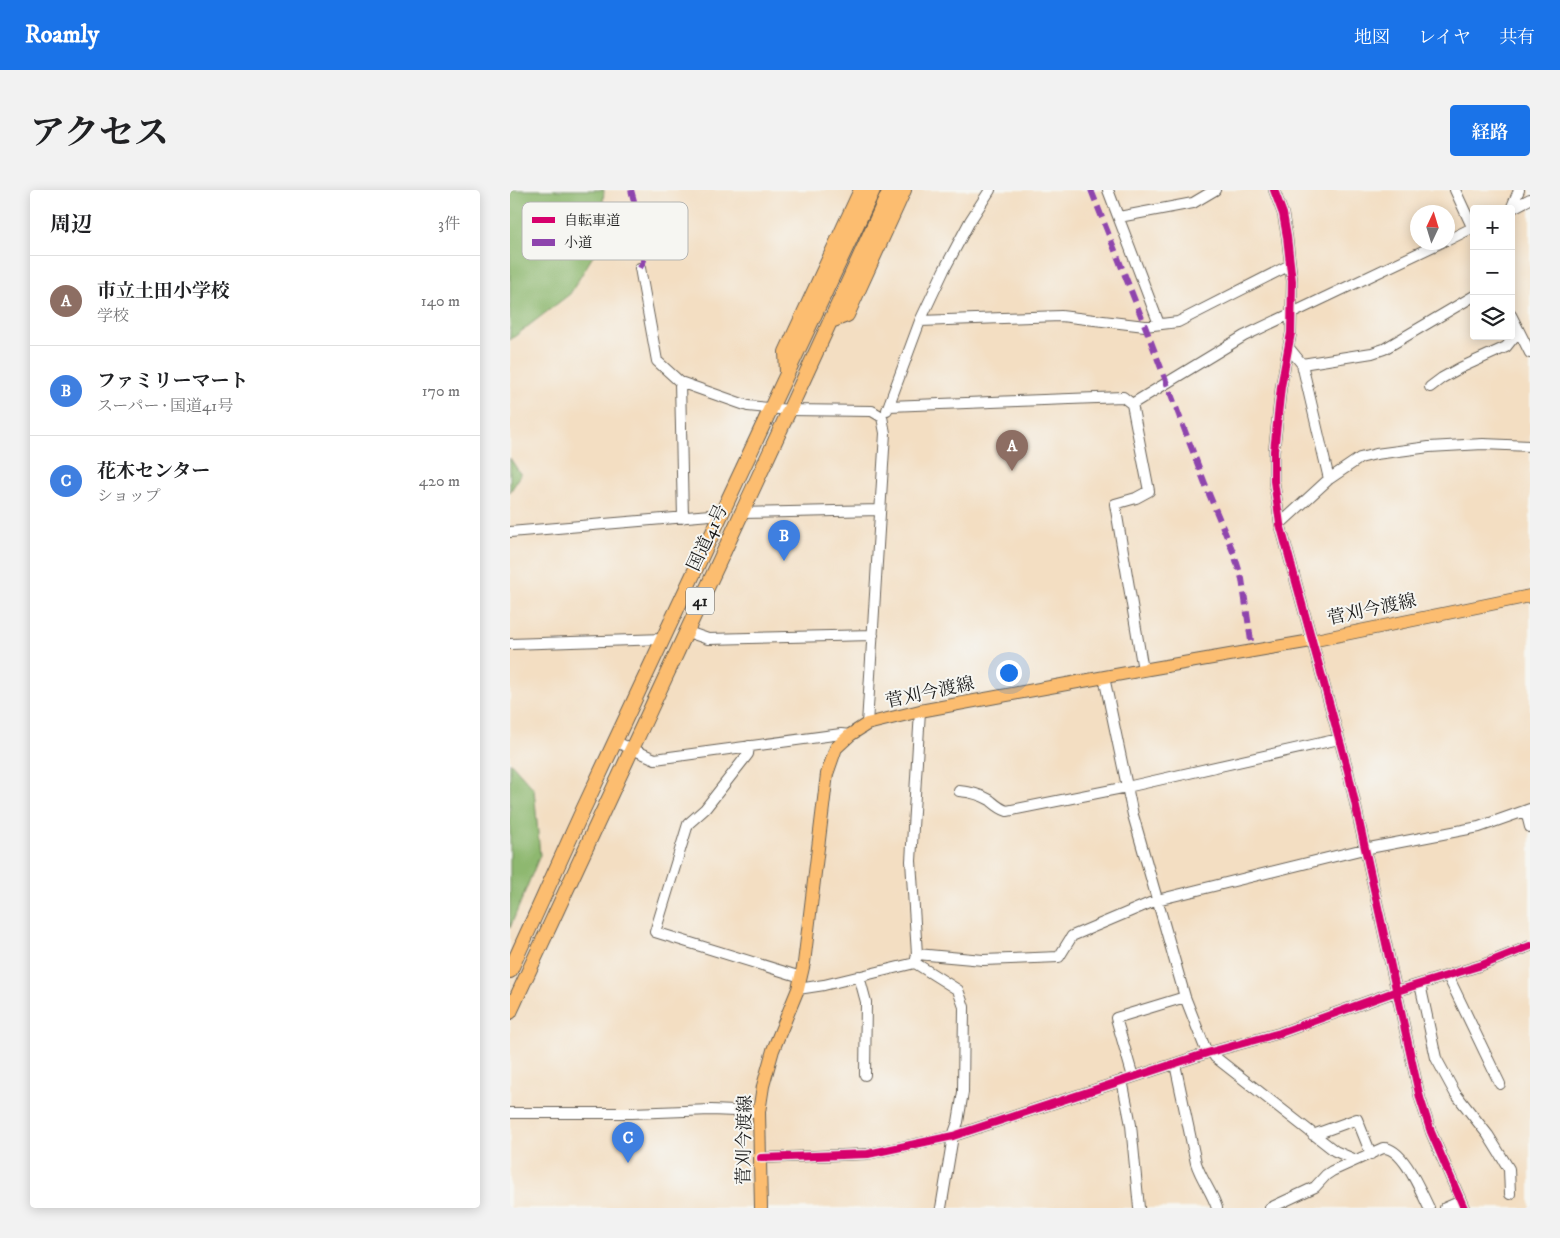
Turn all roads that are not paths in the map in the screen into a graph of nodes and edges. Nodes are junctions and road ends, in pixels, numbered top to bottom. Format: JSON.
{"nodes":[{"id":1,"x":861,"y":190,"type":"edge"},
{"id":2,"x":873,"y":190,"type":"edge"},
{"id":3,"x":890,"y":190,"type":"edge"},
{"id":4,"x":904,"y":190,"type":"edge"},
{"id":5,"x":990,"y":190,"type":"edge"},
{"id":6,"x":1108,"y":190,"type":"edge"},
{"id":7,"x":1215,"y":190,"type":"edge"},
{"id":8,"x":1274,"y":190,"type":"edge"},
{"id":9,"x":1455,"y":190,"type":"edge"},
{"id":10,"x":1519,"y":190,"type":"edge"},
{"id":11,"x":1530,"y":199,"type":"edge"},
{"id":12,"x":1513,"y":205,"type":"edge"},
{"id":13,"x":1515,"y":207,"type":"edge"},
{"id":14,"x":1119,"y":217,"type":"junction"},
{"id":15,"x":1470,"y":222,"type":"edge"},
{"id":16,"x":1470,"y":230,"type":"edge"},
{"id":17,"x":1455,"y":237,"type":"edge"},
{"id":18,"x":1425,"y":250,"type":"edge"},
{"id":19,"x":1290,"y":265,"type":"junction"},
{"id":20,"x":640,"y":268,"type":"dead end"},
{"id":21,"x":1470,"y":298,"type":"edge"},
{"id":22,"x":1292,"y":314,"type":"junction"},
{"id":23,"x":831,"y":321,"type":"junction"},
{"id":24,"x":920,"y":321,"type":"junction"},
{"id":25,"x":1515,"y":322,"type":"edge"},
{"id":26,"x":1159,"y":324,"type":"junction"},
{"id":27,"x":1524,"y":337,"type":"edge"},
{"id":28,"x":1289,"y":348,"type":"junction"},
{"id":29,"x":1530,"y":353,"type":"edge"},
{"id":30,"x":1302,"y":364,"type":"junction"},
{"id":31,"x":787,"y":376,"type":"junction"},
{"id":32,"x":680,"y":382,"type":"junction"},
{"id":33,"x":1430,"y":387,"type":"dead end"},
{"id":34,"x":1132,"y":404,"type":"junction"},
{"id":35,"x":889,"y":406,"type":"junction"},
{"id":36,"x":772,"y":408,"type":"junction"},
{"id":37,"x":789,"y":410,"type":"junction"},
{"id":38,"x":882,"y":417,"type":"junction"},
{"id":39,"x":1530,"y":446,"type":"edge"},
{"id":40,"x":1329,"y":479,"type":"junction"},
{"id":41,"x":880,"y":510,"type":"junction"},
{"id":42,"x":722,"y":514,"type":"junction"},
{"id":43,"x":740,"y":514,"type":"junction"},
{"id":44,"x":683,"y":518,"type":"junction"},
{"id":45,"x":1280,"y":524,"type":"junction"},
{"id":46,"x":510,"y":532,"type":"edge"},
{"id":47,"x":1530,"y":596,"type":"edge"},
{"id":48,"x":686,"y":631,"type":"junction"},
{"id":49,"x":872,"y":635,"type":"junction"},
{"id":50,"x":664,"y":639,"type":"junction"},
{"id":51,"x":1311,"y":641,"type":"junction"},
{"id":52,"x":510,"y":644,"type":"edge"},
{"id":53,"x":1143,"y":670,"type":"junction"},
{"id":54,"x":1104,"y":677,"type":"junction"},
{"id":55,"x":920,"y":711,"type":"junction"},
{"id":56,"x":867,"y":724,"type":"junction"},
{"id":57,"x":850,"y":735,"type":"junction"},
{"id":58,"x":1339,"y":740,"type":"junction"},
{"id":59,"x":616,"y":742,"type":"junction"},
{"id":60,"x":749,"y":746,"type":"junction"},
{"id":61,"x":631,"y":749,"type":"junction"},
{"id":62,"x":1127,"y":787,"type":"junction"},
{"id":63,"x":959,"y":791,"type":"dead end"},
{"id":64,"x":1528,"y":810,"type":"edge"},
{"id":65,"x":1530,"y":827,"type":"edge"},
{"id":66,"x":1364,"y":849,"type":"junction"},
{"id":67,"x":1157,"y":900,"type":"junction"},
{"id":68,"x":1530,"y":946,"type":"edge"},
{"id":69,"x":916,"y":959,"type":"junction"},
{"id":70,"x":510,"y":971,"type":"edge"},
{"id":71,"x":859,"y":976,"type":"junction"},
{"id":72,"x":1448,"y":976,"type":"junction"},
{"id":73,"x":800,"y":983,"type":"junction"},
{"id":74,"x":1420,"y":984,"type":"junction"},
{"id":75,"x":1397,"y":991,"type":"junction"},
{"id":76,"x":1185,"y":997,"type":"junction"},
{"id":77,"x":510,"y":1012,"type":"edge"},
{"id":78,"x":1210,"y":1052,"type":"junction"},
{"id":79,"x":1175,"y":1064,"type":"junction"},
{"id":80,"x":865,"y":1075,"type":"dead end"},
{"id":81,"x":1127,"y":1079,"type":"junction"},
{"id":82,"x":1500,"y":1084,"type":"dead end"},
{"id":83,"x":759,"y":1112,"type":"junction"},
{"id":84,"x":510,"y":1113,"type":"edge"},
{"id":85,"x":1313,"y":1135,"type":"junction"},
{"id":86,"x":953,"y":1136,"type":"junction"},
{"id":87,"x":1371,"y":1154,"type":"junction"},
{"id":88,"x":761,"y":1158,"type":"junction"},
{"id":89,"x":1356,"y":1160,"type":"junction"},
{"id":90,"x":1510,"y":1194,"type":"dead end"},
{"id":91,"x":1463,"y":1204,"type":"edge"},
{"id":92,"x":761,"y":1208,"type":"edge"},
{"id":93,"x":941,"y":1208,"type":"edge"},
{"id":94,"x":1139,"y":1208,"type":"edge"},
{"id":95,"x":1217,"y":1208,"type":"edge"},
{"id":96,"x":1270,"y":1208,"type":"edge"},
{"id":97,"x":1429,"y":1208,"type":"edge"},
{"id":98,"x":1445,"y":1208,"type":"edge"}],
"edges":[{"from":1,"to":31,"type":"highway"},
{"from":2,"to":31,"type":"highway","name":"国道41号","number":"41"},
{"from":3,"to":23,"type":"highway","name":"国道41号","number":"41"},
{"from":4,"to":23,"type":"highway"},
{"from":5,"to":24,"type":"street"},
{"from":6,"to":14,"type":"street"},
{"from":7,"to":14,"type":"street"},
{"from":8,"to":19,"type":"street"},
{"from":9,"to":15,"type":"street"},
{"from":10,"to":12,"type":"street"},
{"from":11,"to":13,"type":"street"},
{"from":14,"to":26,"type":"street"},
{"from":16,"to":17,"type":"street"},
{"from":18,"to":22,"type":"street"},
{"from":19,"to":22,"type":"street"},
{"from":19,"to":26,"type":"street"},
{"from":20,"to":32,"type":"street"},
{"from":21,"to":30,"type":"street"},
{"from":22,"to":28,"type":"street"},
{"from":22,"to":34,"type":"street"},
{"from":23,"to":37,"type":"highway","name":"国道41号","number":"41"},
{"from":24,"to":26,"type":"street"},
{"from":24,"to":35,"type":"street"},
{"from":25,"to":27,"type":"street"},
{"from":27,"to":29,"type":"street"},
{"from":27,"to":33,"type":"street"},
{"from":28,"to":30,"type":"street"},
{"from":28,"to":45,"type":"street"},
{"from":30,"to":40,"type":"street"},
{"from":31,"to":36,"type":"highway","name":"国道41号","number":"41"},
{"from":32,"to":36,"type":"street"},
{"from":32,"to":44,"type":"street"},
{"from":34,"to":35,"type":"street"},
{"from":34,"to":53,"type":"street"},
{"from":35,"to":38,"type":"street"},
{"from":36,"to":37,"type":"street"},
{"from":36,"to":42,"type":"highway","name":"国道41号","number":"41"},
{"from":37,"to":38,"type":"street"},
{"from":37,"to":43,"type":"highway","name":"国道41号","number":"41"},
{"from":38,"to":41,"type":"street"},
{"from":39,"to":40,"type":"street"},
{"from":40,"to":45,"type":"street"},
{"from":41,"to":43,"type":"street"},
{"from":41,"to":49,"type":"street"},
{"from":42,"to":44,"type":"street"},
{"from":42,"to":50,"type":"highway","name":"国道41号","number":"41"},
{"from":43,"to":48,"type":"highway","name":"国道41号","number":"41"},
{"from":44,"to":46,"type":"street"},
{"from":45,"to":51,"type":"street"},
{"from":47,"to":51,"type":"main road","name":"菅刈今渡線"},
{"from":48,"to":49,"type":"street"},
{"from":48,"to":61,"type":"highway","name":"国道41号","number":"41"},
{"from":49,"to":56,"type":"street"},
{"from":50,"to":52,"type":"street"},
{"from":50,"to":59,"type":"highway","name":"国道41号","number":"41"},
{"from":51,"to":53,"type":"main road","name":"菅刈今渡線"},
{"from":51,"to":58,"type":"street"},
{"from":53,"to":54,"type":"main road","name":"菅刈今渡線"},
{"from":54,"to":55,"type":"main road","name":"菅刈今渡線"},
{"from":54,"to":62,"type":"street"},
{"from":55,"to":56,"type":"main road","name":"菅刈今渡線"},
{"from":55,"to":69,"type":"street"},
{"from":56,"to":57,"type":"main road","name":"菅刈今渡線"},
{"from":57,"to":60,"type":"street"},
{"from":57,"to":73,"type":"main road","name":"菅刈今渡線"},
{"from":58,"to":62,"type":"street"},
{"from":58,"to":66,"type":"street"},
{"from":59,"to":61,"type":"street"},
{"from":59,"to":70,"type":"highway","name":"国道41号","number":"41"},
{"from":60,"to":61,"type":"street"},
{"from":60,"to":73,"type":"street"},
{"from":61,"to":77,"type":"highway","name":"国道41号","number":"41"},
{"from":62,"to":63,"type":"street"},
{"from":62,"to":67,"type":"street"},
{"from":64,"to":65,"type":"street"},
{"from":64,"to":66,"type":"street"},
{"from":66,"to":67,"type":"street"},
{"from":66,"to":75,"type":"street"},
{"from":67,"to":69,"type":"street"},
{"from":67,"to":76,"type":"street"},
{"from":68,"to":72,"type":"street"},
{"from":69,"to":71,"type":"street"},
{"from":69,"to":86,"type":"street"},
{"from":71,"to":73,"type":"street"},
{"from":71,"to":80,"type":"street"},
{"from":72,"to":74,"type":"street"},
{"from":72,"to":82,"type":"street"},
{"from":73,"to":83,"type":"main road","name":"菅刈今渡線"},
{"from":74,"to":75,"type":"street"},
{"from":74,"to":90,"type":"street"},
{"from":75,"to":78,"type":"street"},
{"from":75,"to":91,"type":"street"},
{"from":76,"to":78,"type":"street"},
{"from":76,"to":81,"type":"street"},
{"from":78,"to":79,"type":"street"},
{"from":78,"to":85,"type":"street"},
{"from":79,"to":81,"type":"street"},
{"from":79,"to":95,"type":"street"},
{"from":81,"to":86,"type":"street"},
{"from":81,"to":94,"type":"street"},
{"from":83,"to":84,"type":"street"},
{"from":83,"to":88,"type":"main road","name":"菅刈今渡線"},
{"from":85,"to":87,"type":"street"},
{"from":85,"to":89,"type":"street"},
{"from":86,"to":88,"type":"street"},
{"from":86,"to":93,"type":"street"},
{"from":87,"to":89,"type":"street"},
{"from":87,"to":97,"type":"street"},
{"from":88,"to":92,"type":"main road","name":"菅刈今渡線"},
{"from":89,"to":96,"type":"street"},
{"from":91,"to":98,"type":"street"}]}
